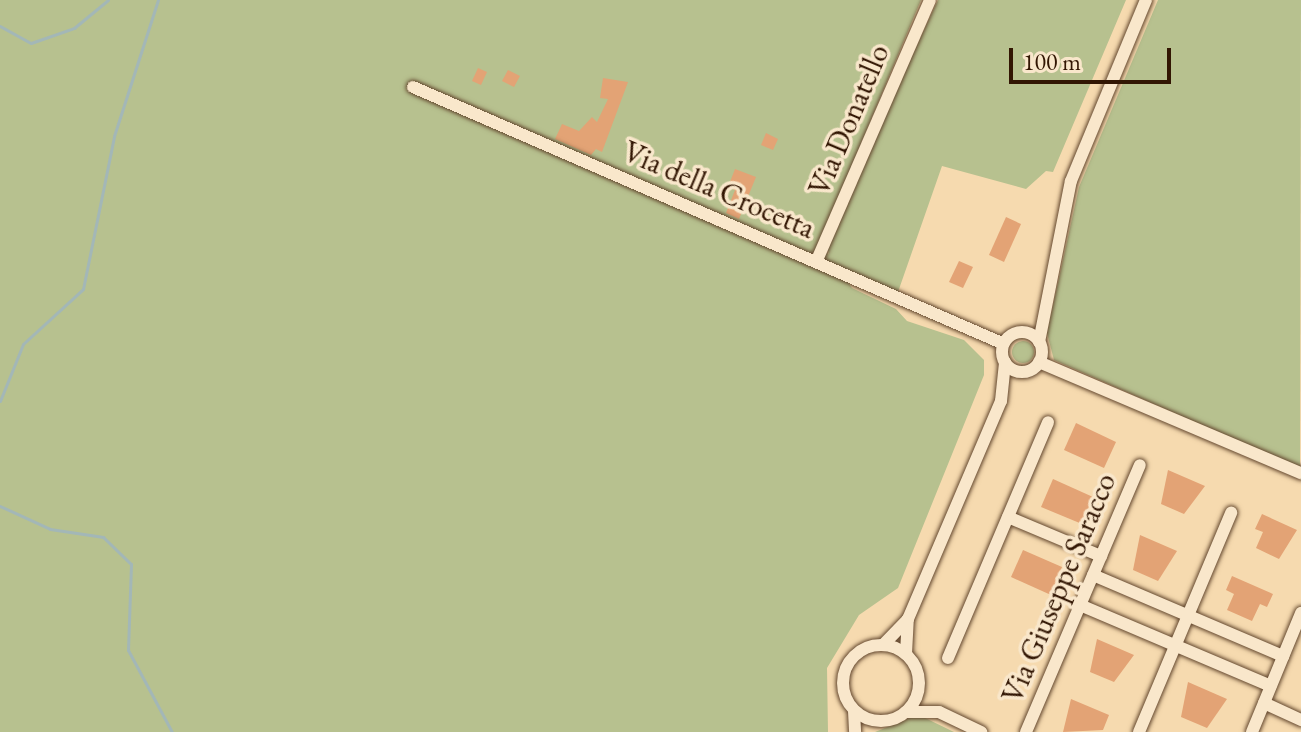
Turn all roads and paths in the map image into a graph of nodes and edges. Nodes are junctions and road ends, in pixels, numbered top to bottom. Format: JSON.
{"nodes":[{"id":1,"x":930,"y":0,"type":"edge"},
{"id":2,"x":1146,"y":0,"type":"edge"},
{"id":3,"x":413,"y":87,"type":"dead end"},
{"id":4,"x":817,"y":260,"type":"junction"},
{"id":5,"x":1045,"y":297,"type":"junction"},
{"id":6,"x":1022,"y":332,"type":"junction"},
{"id":7,"x":1039,"y":342,"type":"junction"},
{"id":8,"x":1004,"y":344,"type":"junction"},
{"id":9,"x":1005,"y":362,"type":"junction"},
{"id":10,"x":1039,"y":362,"type":"junction"},
{"id":11,"x":1027,"y":371,"type":"junction"},
{"id":12,"x":1001,"y":401,"type":"junction"},
{"id":13,"x":1048,"y":422,"type":"dead end"},
{"id":14,"x":1140,"y":465,"type":"dead end"},
{"id":15,"x":1301,"y":473,"type":"edge"},
{"id":16,"x":1231,"y":513,"type":"dead end"},
{"id":17,"x":1008,"y":517,"type":"junction"},
{"id":18,"x":1101,"y":556,"type":"junction"},
{"id":19,"x":1093,"y":575,"type":"junction"},
{"id":20,"x":1080,"y":605,"type":"junction"},
{"id":21,"x":1301,"y":613,"type":"edge"},
{"id":22,"x":1189,"y":616,"type":"junction"},
{"id":23,"x":908,"y":619,"type":"junction"},
{"id":24,"x":883,"y":645,"type":"junction"},
{"id":25,"x":1176,"y":646,"type":"junction"},
{"id":26,"x":906,"y":654,"type":"junction"},
{"id":27,"x":1283,"y":656,"type":"junction"},
{"id":28,"x":948,"y":658,"type":"dead end"},
{"id":29,"x":1271,"y":686,"type":"junction"},
{"id":30,"x":919,"y":688,"type":"junction"},
{"id":31,"x":1264,"y":703,"type":"junction"},
{"id":32,"x":854,"y":711,"type":"junction"},
{"id":33,"x":906,"y":712,"type":"junction"},
{"id":34,"x":939,"y":712,"type":"junction"},
{"id":35,"x":1301,"y":720,"type":"edge"},
{"id":36,"x":877,"y":721,"type":"junction"},
{"id":37,"x":855,"y":732,"type":"edge"},
{"id":38,"x":866,"y":732,"type":"edge"},
{"id":39,"x":981,"y":732,"type":"edge"},
{"id":40,"x":1026,"y":732,"type":"edge"},
{"id":41,"x":1139,"y":732,"type":"edge"},
{"id":42,"x":1252,"y":732,"type":"edge"}],
"edges":[{"from":1,"to":4,"type":"street","name":"Via Donatello"},
{"from":2,"to":5,"type":"street"},
{"from":3,"to":4,"type":"street","name":"Via della Crocetta"},
{"from":4,"to":8,"type":"street","name":"Via della Crocetta"},
{"from":5,"to":6,"type":"street"},
{"from":5,"to":7,"type":"street"},
{"from":6,"to":7,"type":"street"},
{"from":6,"to":8,"type":"street"},
{"from":7,"to":10,"type":"street"},
{"from":8,"to":9,"type":"street"},
{"from":9,"to":11,"type":"street"},
{"from":9,"to":12,"type":"street"},
{"from":10,"to":11,"type":"street"},
{"from":10,"to":15,"type":"street"},
{"from":11,"to":12,"type":"street"},
{"from":12,"to":23,"type":"street"},
{"from":13,"to":17,"type":"street"},
{"from":14,"to":18,"type":"street","name":"Via Giuseppe Saracco"},
{"from":16,"to":22,"type":"street"},
{"from":17,"to":18,"type":"street"},
{"from":17,"to":28,"type":"street"},
{"from":18,"to":19,"type":"street","name":"Via Giuseppe Saracco"},
{"from":19,"to":20,"type":"street","name":"Via Giuseppe Saracco"},
{"from":19,"to":22,"type":"street"},
{"from":20,"to":25,"type":"street"},
{"from":20,"to":40,"type":"street","name":"Via Giuseppe Saracco"},
{"from":21,"to":27,"type":"street"},
{"from":22,"to":25,"type":"street"},
{"from":22,"to":27,"type":"street"},
{"from":23,"to":24,"type":"street"},
{"from":23,"to":26,"type":"street"},
{"from":24,"to":26,"type":"street"},
{"from":24,"to":32,"type":"street"},
{"from":25,"to":29,"type":"street"},
{"from":25,"to":41,"type":"street"},
{"from":26,"to":30,"type":"street"},
{"from":27,"to":29,"type":"street"},
{"from":29,"to":31,"type":"street"},
{"from":30,"to":33,"type":"street"},
{"from":30,"to":34,"type":"street"},
{"from":31,"to":35,"type":"street"},
{"from":31,"to":42,"type":"street"},
{"from":32,"to":36,"type":"street"},
{"from":32,"to":37,"type":"street"},
{"from":33,"to":34,"type":"street"},
{"from":33,"to":36,"type":"street"},
{"from":34,"to":39,"type":"street"},
{"from":36,"to":38,"type":"street"}]}
